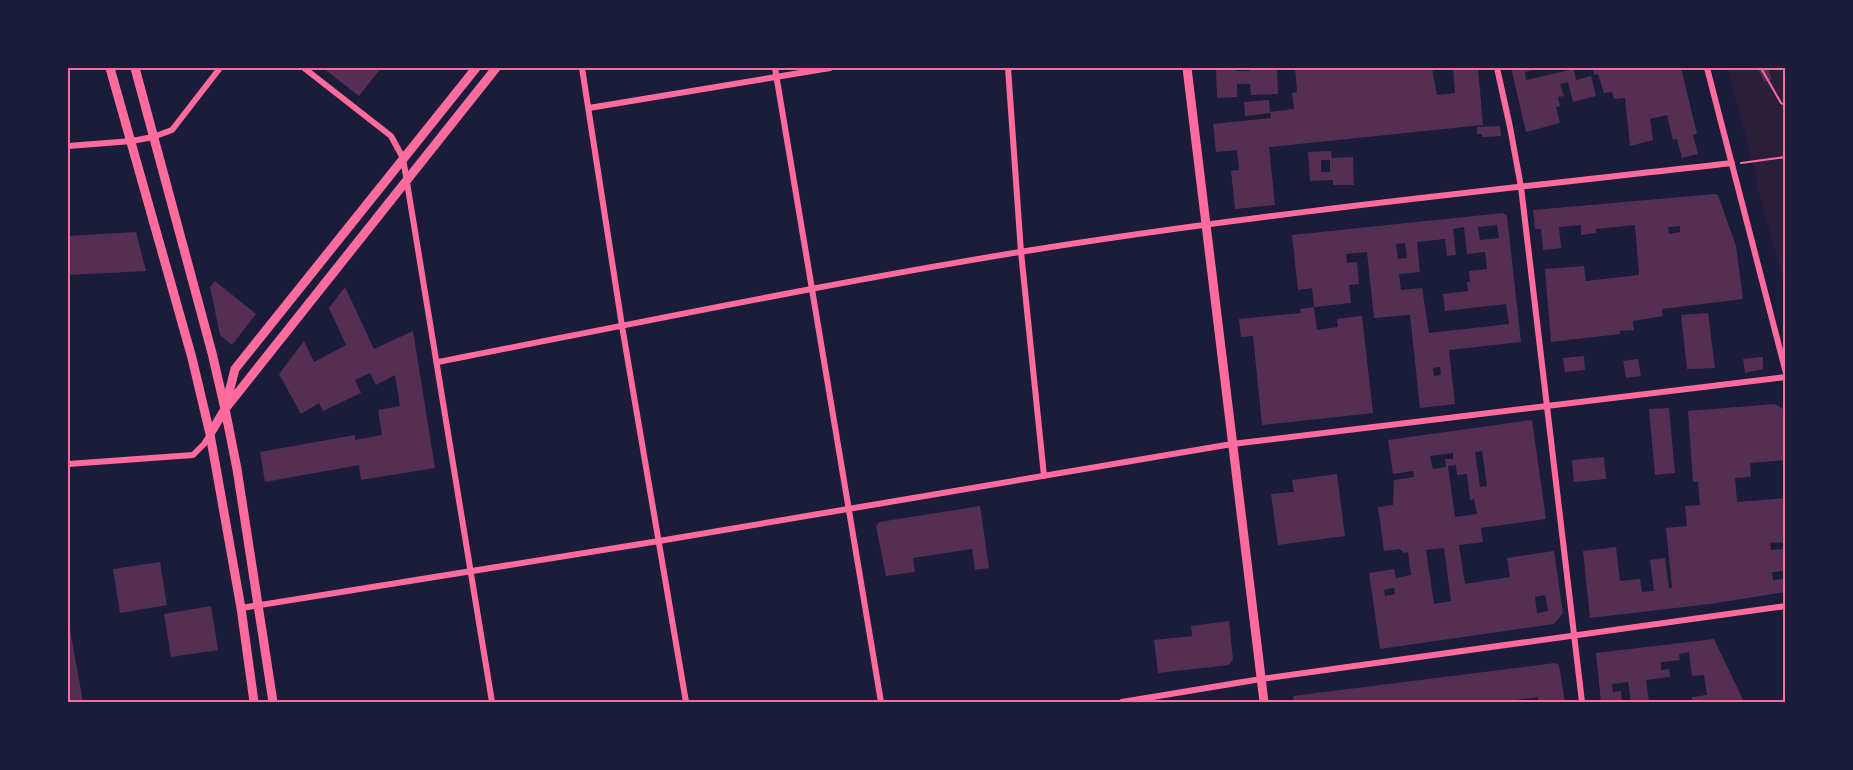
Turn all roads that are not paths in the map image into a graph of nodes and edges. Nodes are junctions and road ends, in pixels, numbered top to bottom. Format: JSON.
{"nodes":[{"id":1,"x":110,"y":68,"type":"edge"},
{"id":2,"x":135,"y":68,"type":"edge"},
{"id":3,"x":220,"y":68,"type":"edge"},
{"id":4,"x":304,"y":68,"type":"edge"},
{"id":5,"x":476,"y":68,"type":"edge"},
{"id":6,"x":496,"y":68,"type":"edge"},
{"id":7,"x":582,"y":68,"type":"edge"},
{"id":8,"x":775,"y":68,"type":"edge"},
{"id":9,"x":830,"y":68,"type":"edge"},
{"id":10,"x":1008,"y":68,"type":"edge"},
{"id":11,"x":1187,"y":68,"type":"edge"},
{"id":12,"x":1497,"y":68,"type":"edge"},
{"id":13,"x":1707,"y":68,"type":"edge"},
{"id":14,"x":776,"y":77,"type":"junction"},
{"id":15,"x":589,"y":108,"type":"junction"},
{"id":16,"x":153,"y":137,"type":"junction"},
{"id":17,"x":132,"y":141,"type":"junction"},
{"id":18,"x":68,"y":146,"type":"edge"},
{"id":19,"x":403,"y":158,"type":"junction"},
{"id":20,"x":1732,"y":163,"type":"junction"},
{"id":21,"x":406,"y":180,"type":"junction"},
{"id":22,"x":1521,"y":187,"type":"junction"},
{"id":23,"x":1206,"y":225,"type":"junction"},
{"id":24,"x":1022,"y":252,"type":"junction"},
{"id":25,"x":812,"y":289,"type":"junction"},
{"id":26,"x":622,"y":326,"type":"junction"},
{"id":27,"x":438,"y":362,"type":"junction"},
{"id":28,"x":1785,"y":375,"type":"edge"},
{"id":29,"x":1545,"y":406,"type":"junction"},
{"id":30,"x":225,"y":409,"type":"junction"},
{"id":31,"x":210,"y":434,"type":"junction"},
{"id":32,"x":1232,"y":444,"type":"junction"},
{"id":33,"x":68,"y":464,"type":"edge"},
{"id":34,"x":1044,"y":476,"type":"junction"},
{"id":35,"x":848,"y":509,"type":"junction"},
{"id":36,"x":659,"y":541,"type":"junction"},
{"id":37,"x":471,"y":572,"type":"junction"},
{"id":38,"x":259,"y":606,"type":"junction"},
{"id":39,"x":1785,"y":606,"type":"edge"},
{"id":40,"x":241,"y":608,"type":"junction"},
{"id":41,"x":1574,"y":636,"type":"junction"},
{"id":42,"x":1261,"y":679,"type":"junction"},
{"id":43,"x":254,"y":702,"type":"edge"},
{"id":44,"x":273,"y":702,"type":"edge"},
{"id":45,"x":492,"y":702,"type":"edge"},
{"id":46,"x":686,"y":702,"type":"edge"},
{"id":47,"x":880,"y":702,"type":"edge"},
{"id":48,"x":1122,"y":702,"type":"edge"},
{"id":49,"x":1264,"y":702,"type":"edge"},
{"id":50,"x":1582,"y":702,"type":"edge"}],
"edges":[{"from":1,"to":17,"type":"main road"},
{"from":2,"to":16,"type":"main road"},
{"from":3,"to":16,"type":"street"},
{"from":4,"to":19,"type":"street"},
{"from":5,"to":19,"type":"main road"},
{"from":6,"to":21,"type":"main road"},
{"from":7,"to":15,"type":"street"},
{"from":8,"to":14,"type":"street"},
{"from":9,"to":14,"type":"street"},
{"from":10,"to":24,"type":"street"},
{"from":11,"to":23,"type":"main road"},
{"from":12,"to":22,"type":"street"},
{"from":13,"to":20,"type":"street"},
{"from":14,"to":15,"type":"street"},
{"from":14,"to":25,"type":"street"},
{"from":15,"to":26,"type":"street"},
{"from":16,"to":17,"type":"street"},
{"from":16,"to":30,"type":"main road"},
{"from":17,"to":18,"type":"street"},
{"from":17,"to":31,"type":"main road"},
{"from":19,"to":21,"type":"street"},
{"from":19,"to":30,"type":"main road"},
{"from":20,"to":22,"type":"street"},
{"from":20,"to":28,"type":"street"},
{"from":21,"to":27,"type":"street"},
{"from":21,"to":30,"type":"main road"},
{"from":22,"to":23,"type":"street"},
{"from":22,"to":29,"type":"street"},
{"from":23,"to":24,"type":"street"},
{"from":23,"to":32,"type":"main road"},
{"from":24,"to":25,"type":"street"},
{"from":24,"to":34,"type":"street"},
{"from":25,"to":26,"type":"street"},
{"from":25,"to":35,"type":"street"},
{"from":26,"to":27,"type":"street"},
{"from":26,"to":36,"type":"street"},
{"from":27,"to":37,"type":"street"},
{"from":28,"to":29,"type":"street"},
{"from":29,"to":32,"type":"street"},
{"from":29,"to":41,"type":"street"},
{"from":30,"to":31,"type":"main road"},
{"from":30,"to":38,"type":"main road"},
{"from":31,"to":33,"type":"street"},
{"from":31,"to":40,"type":"main road"},
{"from":32,"to":34,"type":"street"},
{"from":32,"to":42,"type":"main road"},
{"from":34,"to":35,"type":"street"},
{"from":35,"to":36,"type":"street"},
{"from":35,"to":47,"type":"street"},
{"from":36,"to":37,"type":"street"},
{"from":36,"to":46,"type":"street"},
{"from":37,"to":38,"type":"street"},
{"from":37,"to":45,"type":"street"},
{"from":38,"to":40,"type":"street"},
{"from":38,"to":44,"type":"main road"},
{"from":39,"to":41,"type":"street"},
{"from":40,"to":43,"type":"main road"},
{"from":41,"to":42,"type":"street"},
{"from":41,"to":50,"type":"street"},
{"from":42,"to":48,"type":"street"},
{"from":42,"to":49,"type":"main road"}]}
